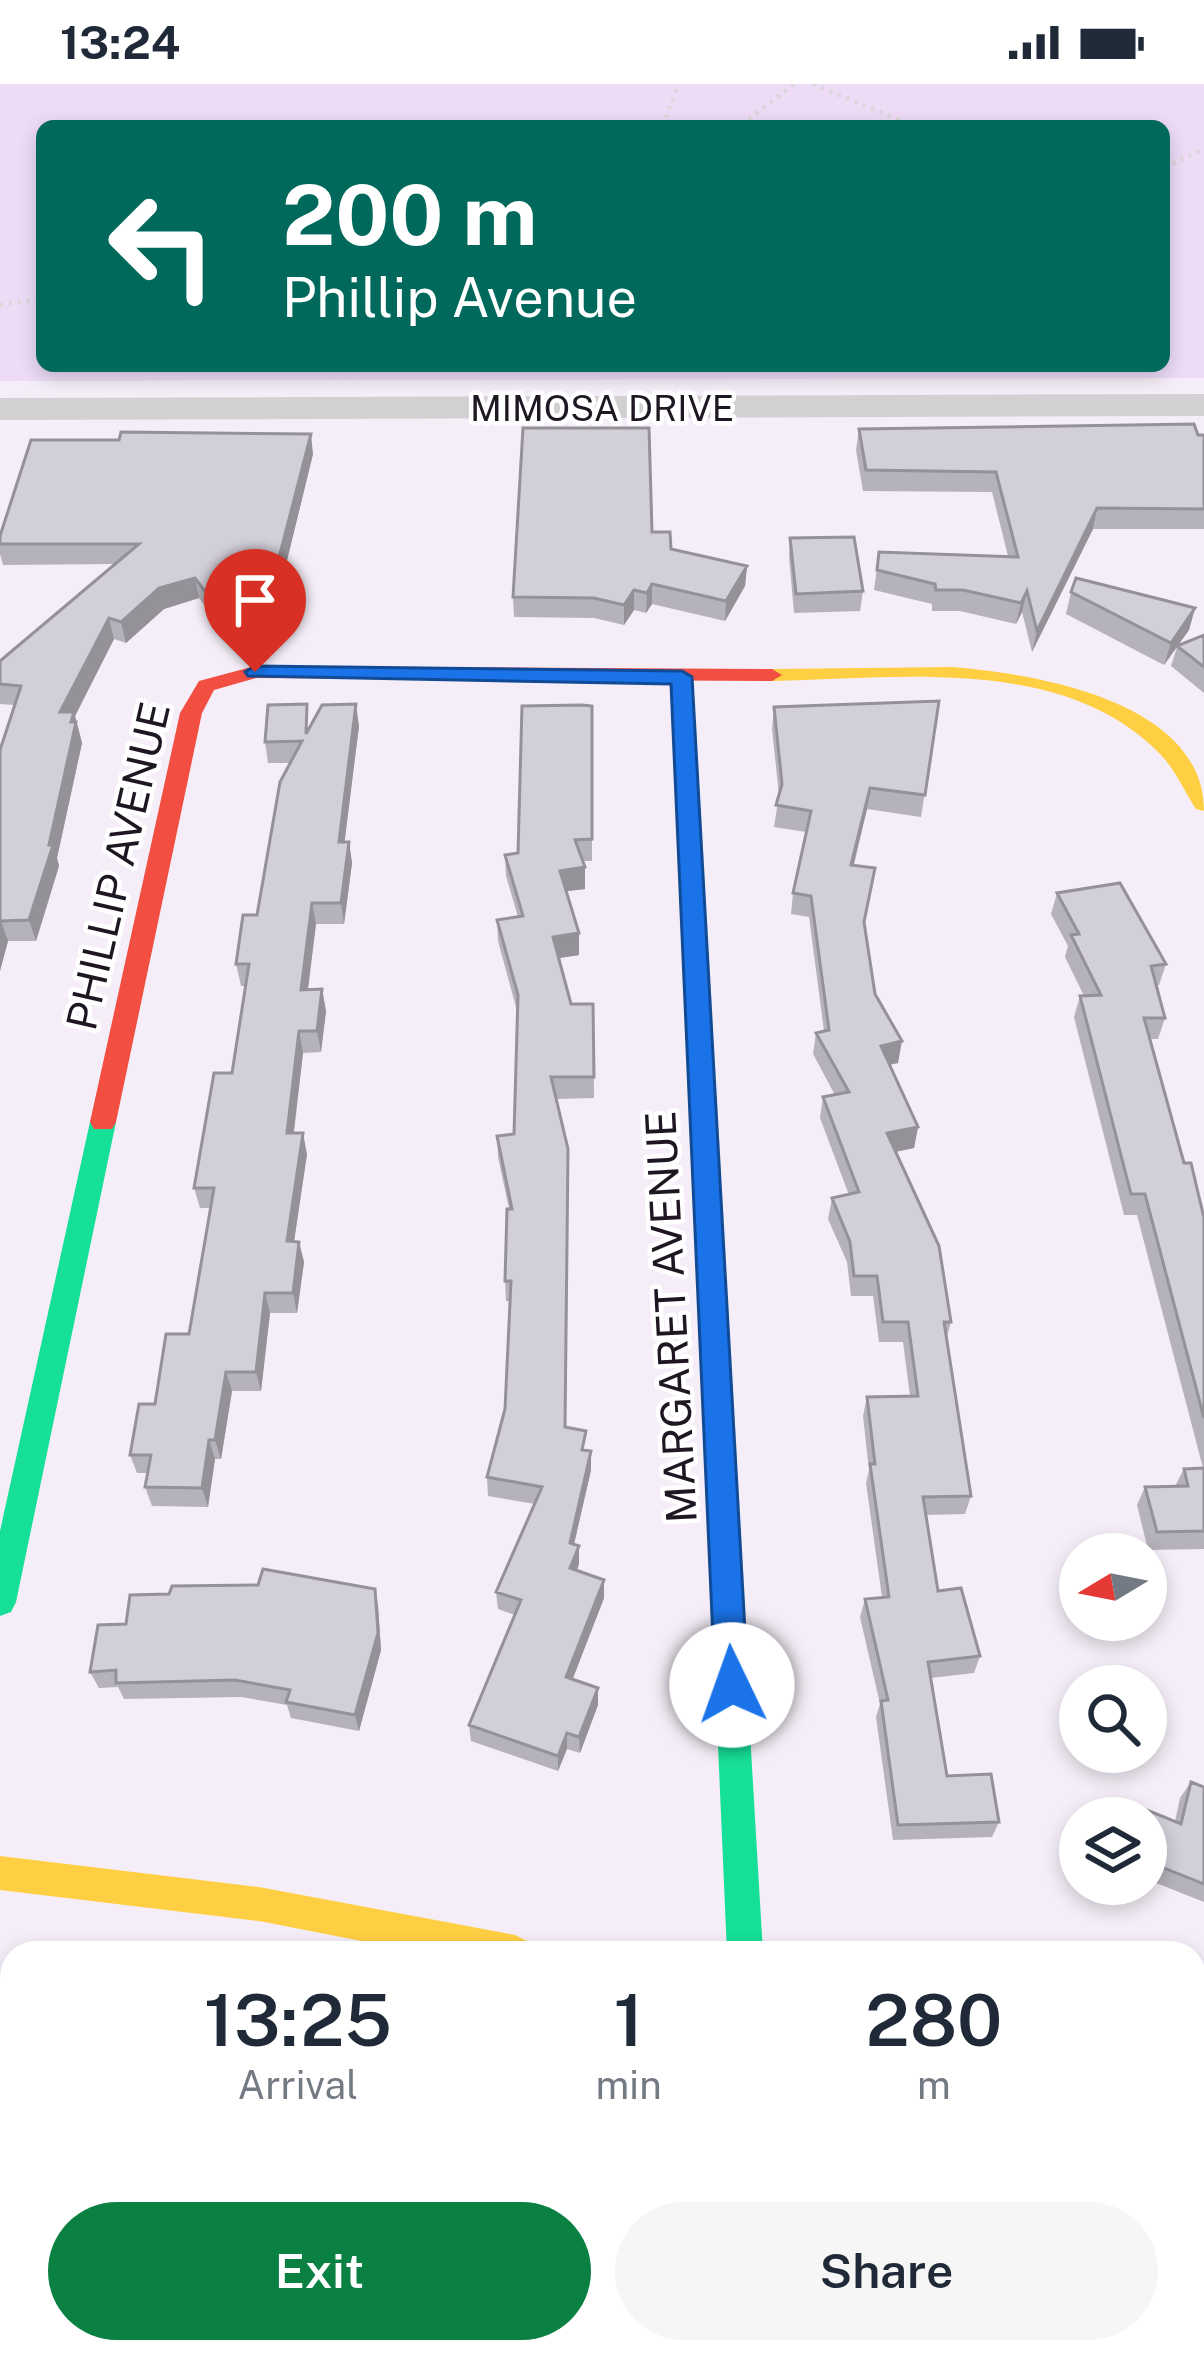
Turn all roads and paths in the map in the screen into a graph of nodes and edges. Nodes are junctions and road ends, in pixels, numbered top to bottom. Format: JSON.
{"nodes":[{"id":1,"x":678,"y":84,"type":"edge"},
{"id":2,"x":794,"y":84,"type":"edge"},
{"id":3,"x":814,"y":84,"type":"edge"},
{"id":4,"x":665,"y":120,"type":"edge"},
{"id":5,"x":747,"y":120,"type":"edge"},
{"id":6,"x":900,"y":120,"type":"edge"},
{"id":7,"x":1204,"y":149,"type":"edge"},
{"id":8,"x":1170,"y":164,"type":"edge"},
{"id":9,"x":36,"y":300,"type":"edge"},
{"id":10,"x":0,"y":304,"type":"edge"},
{"id":11,"x":1204,"y":405,"type":"edge"},
{"id":12,"x":0,"y":409,"type":"edge"},
{"id":13,"x":682,"y":677,"type":"junction"},
{"id":14,"x":1204,"y":804,"type":"edge"},
{"id":15,"x":0,"y":1602,"type":"edge"},
{"id":16,"x":0,"y":1873,"type":"edge"},
{"id":17,"x":458,"y":1941,"type":"edge"},
{"id":18,"x":744,"y":1941,"type":"edge"}],
"edges":[{"from":1,"to":4,"type":"path"},
{"from":2,"to":5,"type":"path"},
{"from":3,"to":6,"type":"path"},
{"from":7,"to":8,"type":"path"},
{"from":9,"to":10,"type":"path"},
{"from":11,"to":12,"type":"street","name":"MIMOSA DRIVE"},
{"from":13,"to":14,"type":"street","name":"PHILLIP AVENUE"},
{"from":13,"to":15,"type":"street","name":"PHILLIP AVENUE"},
{"from":13,"to":18,"type":"street","name":"MARGARET AVENUE"},
{"from":16,"to":17,"type":"street"}]}
